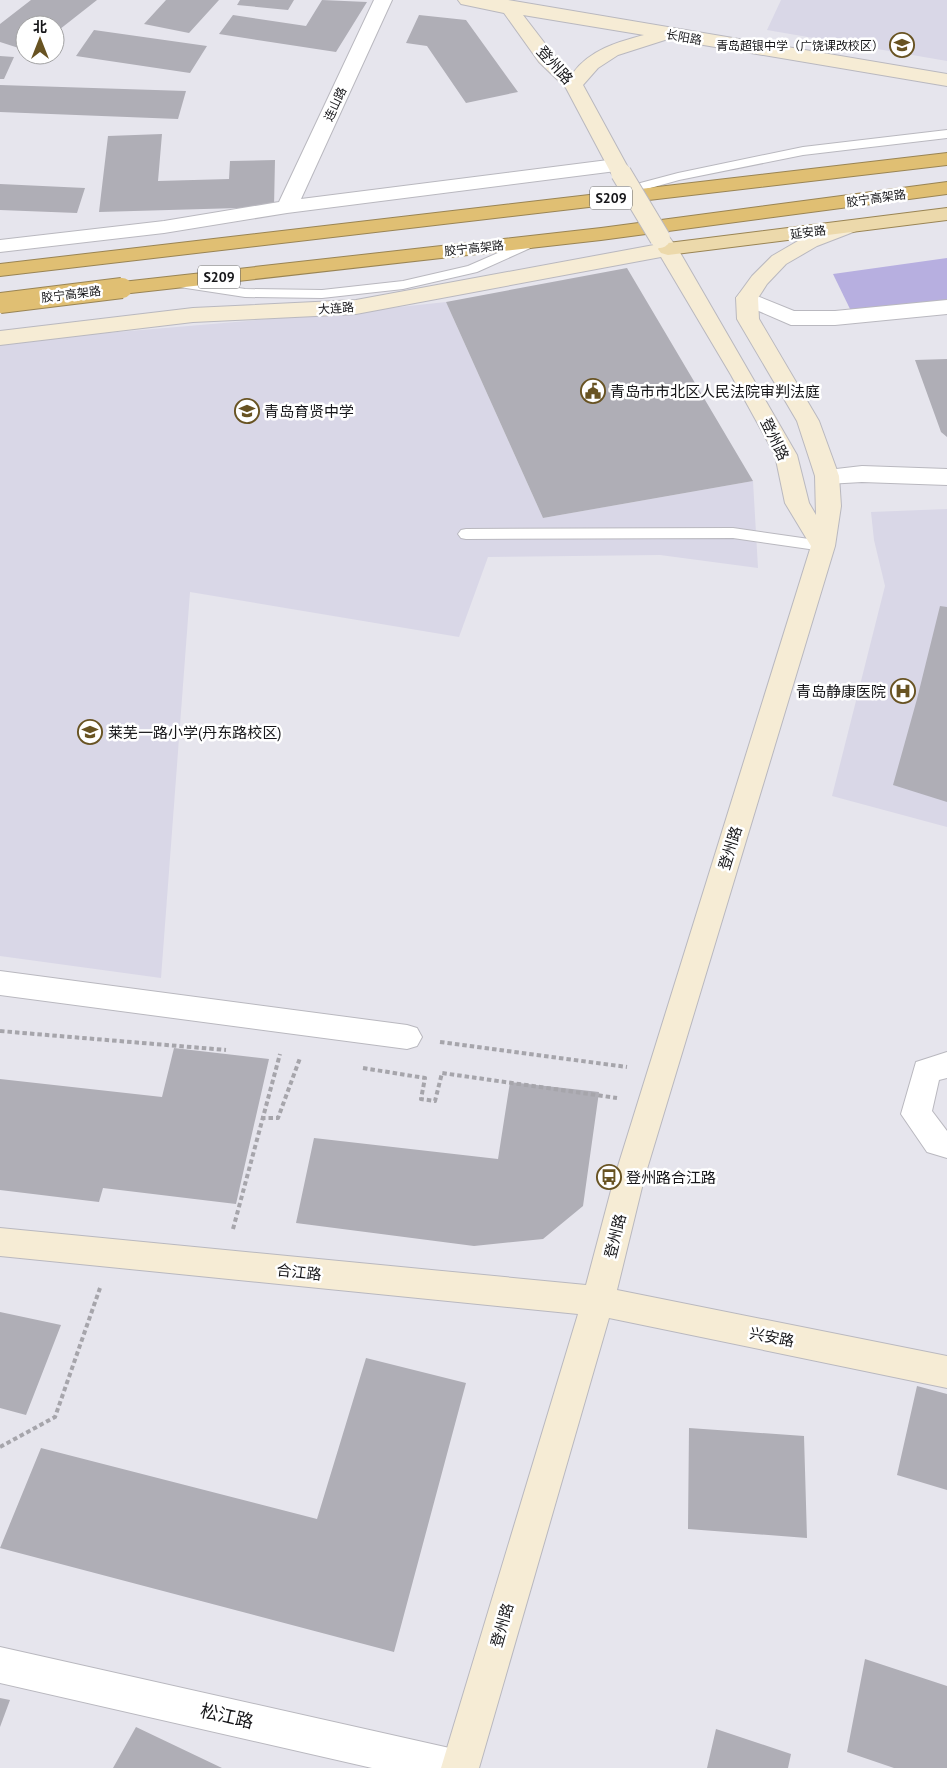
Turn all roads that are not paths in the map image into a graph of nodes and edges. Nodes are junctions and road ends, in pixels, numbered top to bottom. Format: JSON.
{"nodes":[{"id":1,"x":382,"y":0,"type":"edge"},
{"id":2,"x":467,"y":0,"type":"edge"},
{"id":3,"x":503,"y":4,"type":"edge"},
{"id":4,"x":672,"y":35,"type":"junction"},
{"id":5,"x":947,"y":80,"type":"edge"},
{"id":6,"x":574,"y":84,"type":"junction"},
{"id":7,"x":947,"y":134,"type":"edge"},
{"id":8,"x":947,"y":159,"type":"edge"},
{"id":9,"x":618,"y":169,"type":"junction"},
{"id":10,"x":947,"y":188,"type":"edge"},
{"id":11,"x":588,"y":201,"type":"junction"},
{"id":12,"x":287,"y":207,"type":"junction"},
{"id":13,"x":947,"y":214,"type":"edge"},
{"id":14,"x":849,"y":227,"type":"junction"},
{"id":15,"x":532,"y":242,"type":"junction"},
{"id":16,"x":664,"y":244,"type":"junction"},
{"id":17,"x":0,"y":246,"type":"edge"},
{"id":18,"x":0,"y":270,"type":"edge"},
{"id":19,"x":172,"y":282,"type":"junction"},
{"id":20,"x":747,"y":298,"type":"junction"},
{"id":21,"x":0,"y":303,"type":"edge"},
{"id":22,"x":947,"y":307,"type":"edge"},
{"id":23,"x":0,"y":338,"type":"edge"},
{"id":24,"x":827,"y":476,"type":"junction"},
{"id":25,"x":947,"y":477,"type":"edge"},
{"id":26,"x":466,"y":534,"type":"dead end"},
{"id":27,"x":823,"y":546,"type":"junction"},
{"id":28,"x":0,"y":983,"type":"edge"},
{"id":29,"x":407,"y":1038,"type":"road end"},
{"id":30,"x":947,"y":1066,"type":"edge"},
{"id":31,"x":947,"y":1146,"type":"edge"},
{"id":32,"x":0,"y":1242,"type":"edge"},
{"id":33,"x":598,"y":1301,"type":"junction"},
{"id":34,"x":947,"y":1372,"type":"edge"},
{"id":35,"x":0,"y":1664,"type":"edge"},
{"id":36,"x":454,"y":1768,"type":"edge"},
{"id":37,"x":460,"y":1768,"type":"edge"}],
"edges":[{"from":1,"to":12,"type":"street","name":"连山路"},
{"from":2,"to":3,"type":"main road","name":"长阳路"},
{"from":3,"to":4,"type":"main road","name":"长阳路"},
{"from":3,"to":6,"type":"main road","name":"登州路"},
{"from":4,"to":5,"type":"main road","name":"长阳路"},
{"from":4,"to":6,"type":"main road"},
{"from":6,"to":9,"type":"main road","name":"登州路"},
{"from":7,"to":11,"type":"lane"},
{"from":8,"to":11,"type":"highway","name":"胶宁高架路","number":"S209"},
{"from":9,"to":12,"type":"street"},
{"from":9,"to":16,"type":"main road","name":"登州路","bridge":true},
{"from":10,"to":15,"type":"highway","name":"胶宁高架路","number":"S209"},
{"from":11,"to":18,"type":"highway","name":"胶宁高架路","number":"S209"},
{"from":12,"to":17,"type":"street"},
{"from":13,"to":14,"type":"main road","name":"延安路"},
{"from":14,"to":16,"type":"main road","name":"延安路"},
{"from":14,"to":20,"type":"main road"},
{"from":15,"to":19,"type":"highway","name":"胶宁高架路","number":"S209"},
{"from":15,"to":19,"type":"lane"},
{"from":16,"to":23,"type":"main road","name":"大连路"},
{"from":16,"to":27,"type":"main road","name":"登州路"},
{"from":19,"to":21,"type":"highway","name":"胶宁高架路","number":"S209","bridge":true},
{"from":20,"to":22,"type":"street"},
{"from":20,"to":24,"type":"main road"},
{"from":24,"to":25,"type":"street"},
{"from":24,"to":27,"type":"main road"},
{"from":26,"to":27,"type":"lane"},
{"from":27,"to":33,"type":"main road","name":"登州路"},
{"from":28,"to":29,"type":"street"},
{"from":30,"to":31,"type":"street"},
{"from":32,"to":33,"type":"main road","name":"合江路"},
{"from":33,"to":34,"type":"main road","name":"兴安路"},
{"from":33,"to":37,"type":"main road","name":"登州路"},
{"from":35,"to":36,"type":"street","name":"松江路"}]}
